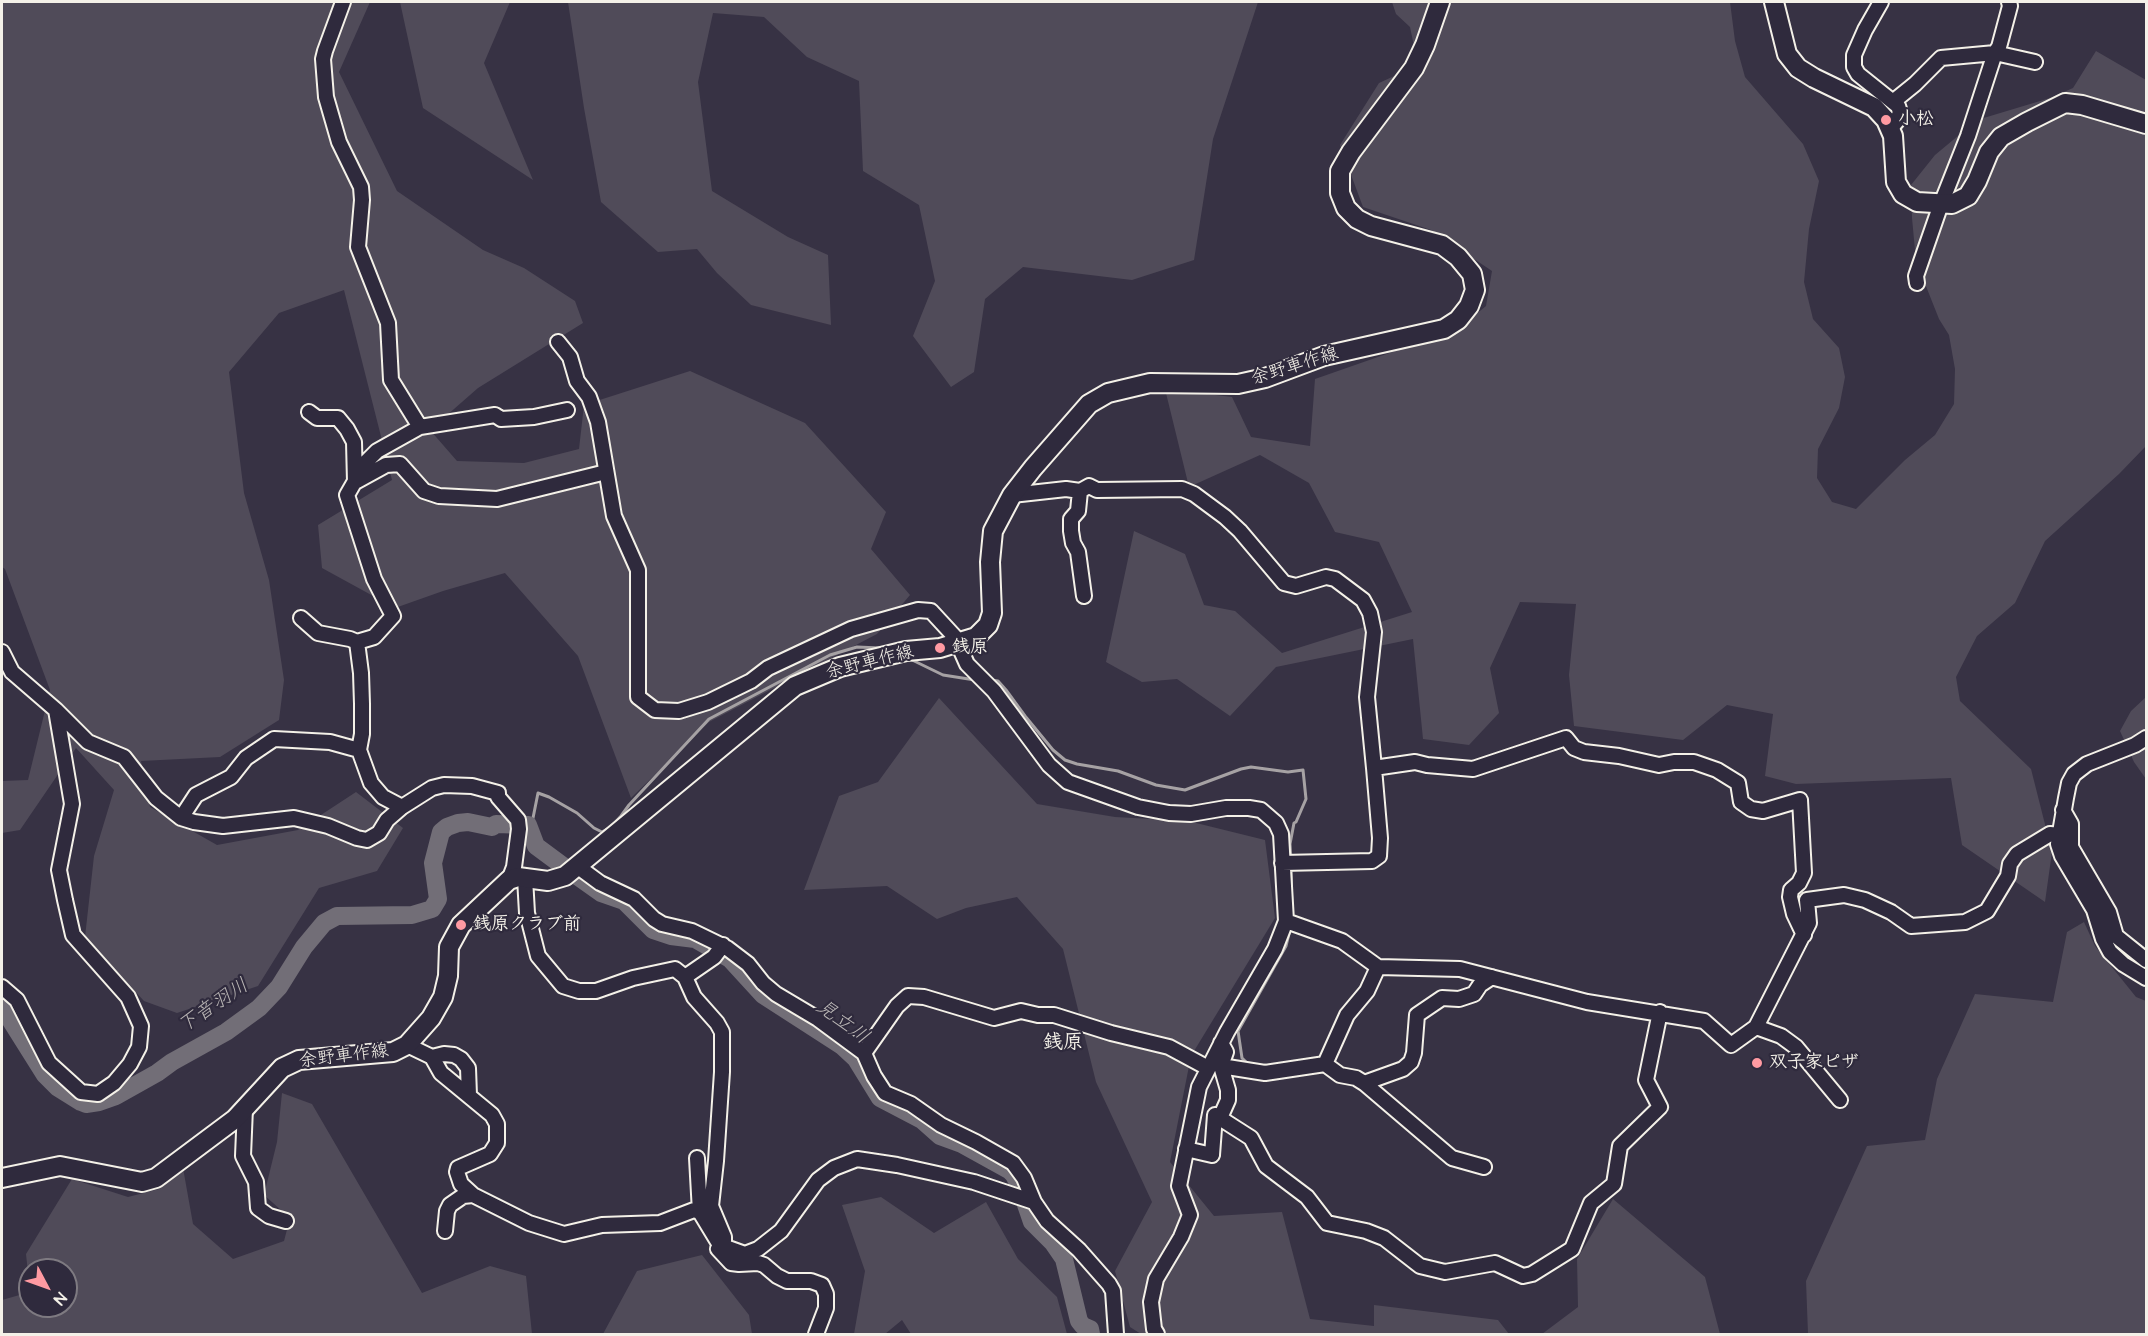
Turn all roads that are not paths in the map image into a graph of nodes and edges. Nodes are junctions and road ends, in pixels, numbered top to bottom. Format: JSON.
{"nodes":[{"id":1,"x":343,"y":2,"type":"edge"},
{"id":2,"x":1440,"y":2,"type":"edge"},
{"id":3,"x":1774,"y":2,"type":"edge"},
{"id":4,"x":1881,"y":2,"type":"edge"},
{"id":5,"x":2009,"y":2,"type":"edge"},
{"id":6,"x":1995,"y":53,"type":"junction"},
{"id":7,"x":2035,"y":62,"type":"dead end"},
{"id":8,"x":1894,"y":100,"type":"junction"},
{"id":9,"x":2146,"y":124,"type":"edge"},
{"id":10,"x":1890,"y":129,"type":"junction"},
{"id":11,"x":1941,"y":204,"type":"junction"},
{"id":12,"x":1917,"y":283,"type":"dead end"},
{"id":13,"x":558,"y":342,"type":"dead end"},
{"id":14,"x":567,"y":410,"type":"dead end"},
{"id":15,"x":309,"y":412,"type":"dead end"},
{"id":16,"x":420,"y":427,"type":"junction"},
{"id":17,"x":606,"y":472,"type":"junction"},
{"id":18,"x":355,"y":482,"type":"junction"},
{"id":19,"x":1080,"y":491,"type":"junction"},
{"id":20,"x":1012,"y":495,"type":"junction"},
{"id":21,"x":1084,"y":596,"type":"dead end"},
{"id":22,"x":301,"y":618,"type":"dead end"},
{"id":23,"x":357,"y":642,"type":"junction"},
{"id":24,"x":959,"y":644,"type":"junction"},
{"id":25,"x":2,"y":652,"type":"edge"},
{"id":26,"x":56,"y":710,"type":"junction"},
{"id":27,"x":2146,"y":738,"type":"edge"},
{"id":28,"x":359,"y":750,"type":"junction"},
{"id":29,"x":1374,"y":768,"type":"junction"},
{"id":30,"x":402,"y":807,"type":"junction"},
{"id":31,"x":2063,"y":810,"type":"junction"},
{"id":32,"x":181,"y":818,"type":"junction"},
{"id":33,"x":2058,"y":836,"type":"junction"},
{"id":34,"x":1282,"y":863,"type":"junction"},
{"id":35,"x":578,"y":866,"type":"junction"},
{"id":36,"x":517,"y":879,"type":"junction"},
{"id":37,"x":1286,"y":921,"type":"junction"},
{"id":38,"x":1804,"y":935,"type":"junction"},
{"id":39,"x":720,"y":949,"type":"junction"},
{"id":40,"x":2146,"y":960,"type":"edge"},
{"id":41,"x":1378,"y":967,"type":"junction"},
{"id":42,"x":685,"y":977,"type":"junction"},
{"id":43,"x":1492,"y":977,"type":"junction"},
{"id":44,"x":2146,"y":978,"type":"edge"},
{"id":45,"x":2,"y":987,"type":"edge"},
{"id":46,"x":1660,"y":1012,"type":"junction"},
{"id":47,"x":1756,"y":1027,"type":"junction"},
{"id":48,"x":407,"y":1046,"type":"junction"},
{"id":49,"x":864,"y":1053,"type":"junction"},
{"id":50,"x":432,"y":1057,"type":"junction"},
{"id":51,"x":1326,"y":1064,"type":"junction"},
{"id":52,"x":1214,"y":1067,"type":"junction"},
{"id":53,"x":1365,"y":1083,"type":"junction"},
{"id":54,"x":469,"y":1095,"type":"junction"},
{"id":55,"x":1840,"y":1100,"type":"dead end"},
{"id":56,"x":1196,"y":1101,"type":"junction"},
{"id":57,"x":245,"y":1108,"type":"junction"},
{"id":58,"x":1217,"y":1116,"type":"junction"},
{"id":59,"x":1186,"y":1149,"type":"junction"},
{"id":60,"x":697,"y":1158,"type":"dead end"},
{"id":61,"x":1484,"y":1167,"type":"dead end"},
{"id":62,"x":2,"y":1179,"type":"edge"},
{"id":63,"x":473,"y":1195,"type":"junction"},
{"id":64,"x":1026,"y":1200,"type":"junction"},
{"id":65,"x":700,"y":1212,"type":"junction"},
{"id":66,"x":285,"y":1221,"type":"dead end"},
{"id":67,"x":445,"y":1231,"type":"dead end"},
{"id":68,"x":720,"y":1245,"type":"junction"},
{"id":69,"x":816,"y":1335,"type":"edge"},
{"id":70,"x":1116,"y":1335,"type":"edge"},
{"id":71,"x":1156,"y":1335,"type":"edge"}],
"edges":[{"from":1,"to":16,"type":"street"},
{"from":2,"to":20,"type":"main road","name":"余野車作線"},
{"from":3,"to":10,"type":"main road"},
{"from":4,"to":8,"type":"street"},
{"from":5,"to":6,"type":"street"},
{"from":6,"to":7,"type":"street"},
{"from":6,"to":8,"type":"street"},
{"from":6,"to":11,"type":"street"},
{"from":8,"to":10,"type":"street"},
{"from":9,"to":11,"type":"main road"},
{"from":10,"to":11,"type":"main road"},
{"from":11,"to":12,"type":"street"},
{"from":13,"to":17,"type":"street"},
{"from":14,"to":16,"type":"street"},
{"from":15,"to":18,"type":"street"},
{"from":16,"to":18,"type":"street"},
{"from":17,"to":18,"type":"street"},
{"from":17,"to":24,"type":"street"},
{"from":18,"to":23,"type":"street"},
{"from":19,"to":20,"type":"street"},
{"from":19,"to":21,"type":"street"},
{"from":19,"to":29,"type":"street"},
{"from":20,"to":24,"type":"main road","name":"余野車作線"},
{"from":22,"to":23,"type":"street"},
{"from":23,"to":28,"type":"street"},
{"from":24,"to":34,"type":"street"},
{"from":24,"to":35,"type":"main road","name":"余野車作線"},
{"from":25,"to":26,"type":"street"},
{"from":26,"to":32,"type":"street"},
{"from":26,"to":45,"type":"street"},
{"from":27,"to":31,"type":"street"},
{"from":28,"to":30,"type":"street"},
{"from":28,"to":32,"type":"street"},
{"from":29,"to":34,"type":"street"},
{"from":29,"to":38,"type":"street"},
{"from":30,"to":32,"type":"street"},
{"from":30,"to":36,"type":"street"},
{"from":31,"to":33,"type":"street"},
{"from":31,"to":40,"type":"street"},
{"from":33,"to":38,"type":"street"},
{"from":33,"to":44,"type":"street"},
{"from":34,"to":37,"type":"street"},
{"from":35,"to":36,"type":"main road","name":"余野車作線"},
{"from":35,"to":39,"type":"street"},
{"from":36,"to":42,"type":"street"},
{"from":36,"to":48,"type":"main road","name":"余野車作線"},
{"from":37,"to":41,"type":"street"},
{"from":37,"to":52,"type":"street"},
{"from":38,"to":47,"type":"street"},
{"from":39,"to":42,"type":"street"},
{"from":39,"to":49,"type":"street"},
{"from":41,"to":43,"type":"street"},
{"from":41,"to":51,"type":"street"},
{"from":42,"to":68,"type":"street"},
{"from":43,"to":46,"type":"street"},
{"from":43,"to":53,"type":"street"},
{"from":46,"to":47,"type":"street"},
{"from":46,"to":58,"type":"street"},
{"from":47,"to":55,"type":"street"},
{"from":48,"to":50,"type":"street"},
{"from":48,"to":57,"type":"main road","name":"余野車作線"},
{"from":49,"to":52,"type":"street"},
{"from":49,"to":64,"type":"street"},
{"from":50,"to":54,"type":"street"},
{"from":50,"to":54,"type":"street"},
{"from":51,"to":52,"type":"street"},
{"from":51,"to":53,"type":"street"},
{"from":52,"to":56,"type":"street"},
{"from":52,"to":58,"type":"street"},
{"from":53,"to":61,"type":"street"},
{"from":54,"to":63,"type":"street"},
{"from":56,"to":58,"type":"street"},
{"from":56,"to":59,"type":"street"},
{"from":57,"to":62,"type":"main road","name":"余野車作線"},
{"from":57,"to":66,"type":"street"},
{"from":58,"to":59,"type":"street"},
{"from":59,"to":71,"type":"street"},
{"from":60,"to":65,"type":"street"},
{"from":63,"to":65,"type":"street"},
{"from":63,"to":67,"type":"street"},
{"from":64,"to":68,"type":"street"},
{"from":64,"to":70,"type":"street"},
{"from":65,"to":68,"type":"street"},
{"from":68,"to":69,"type":"street"}]}
